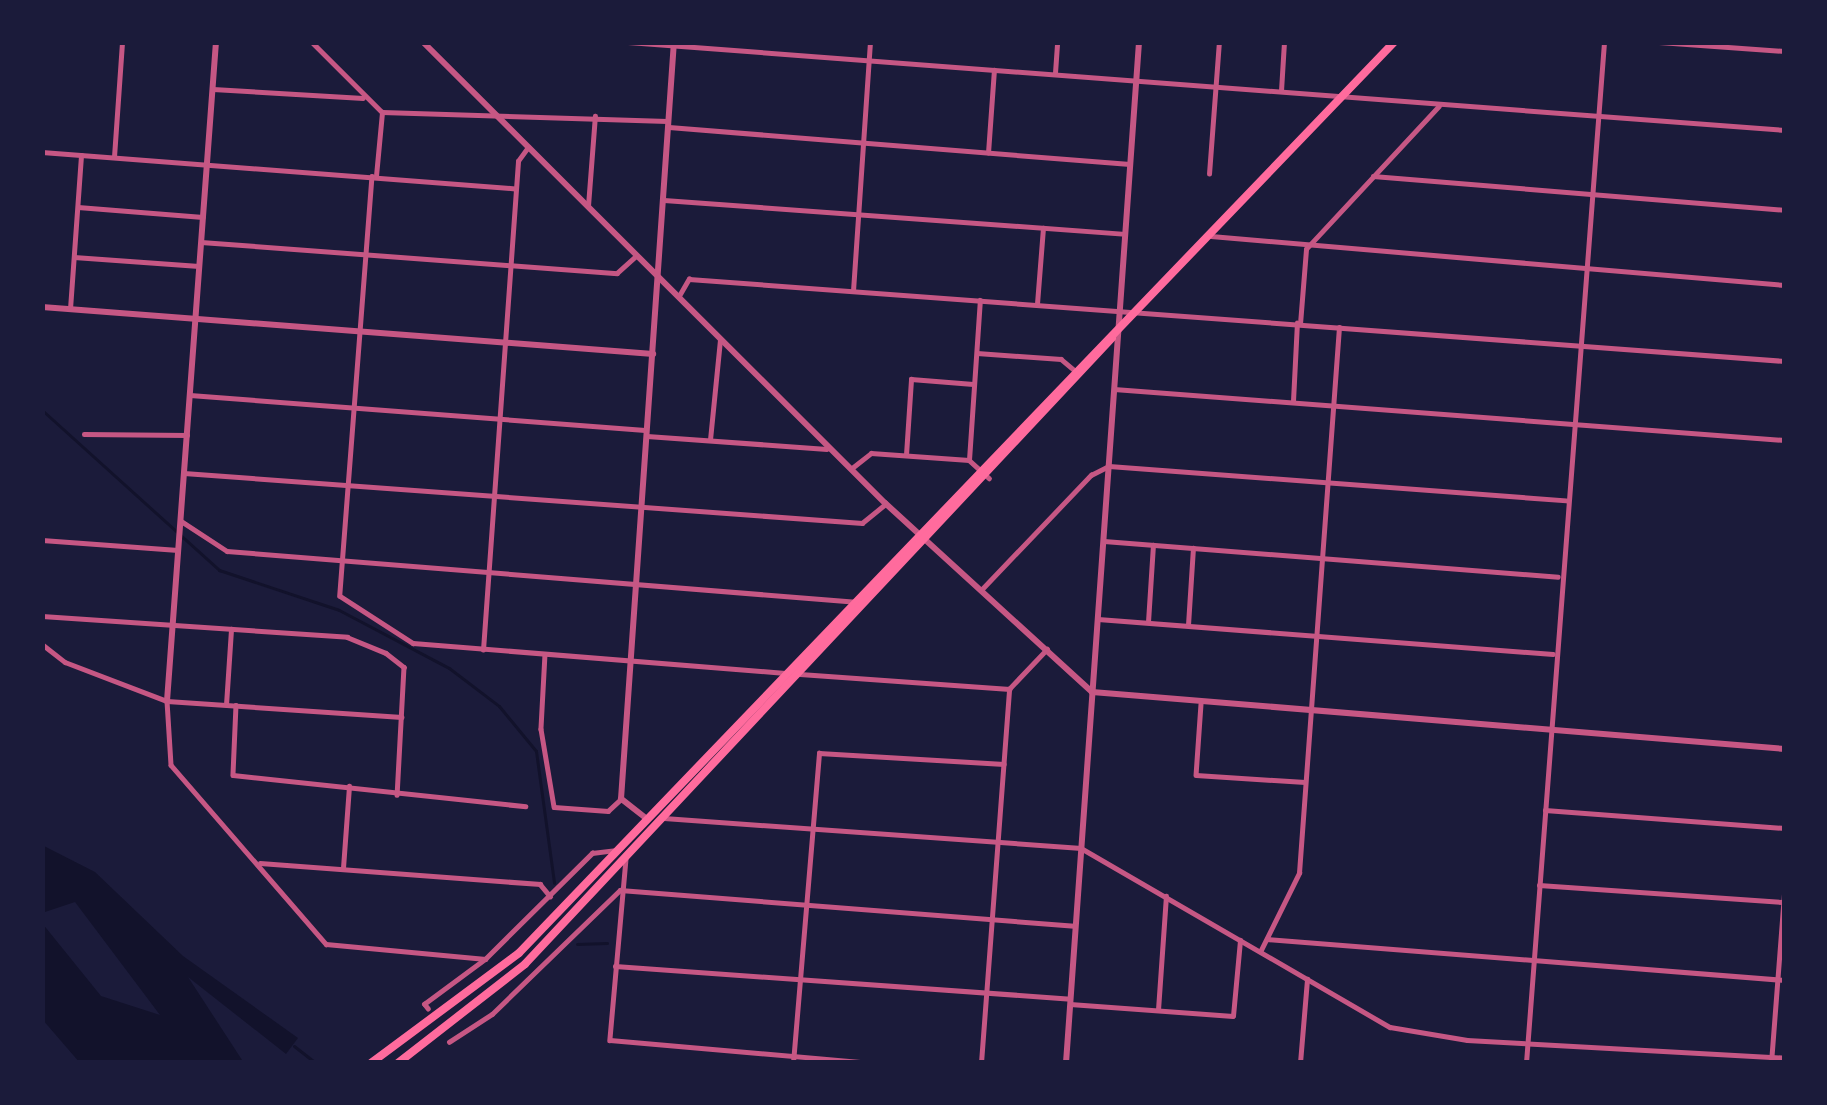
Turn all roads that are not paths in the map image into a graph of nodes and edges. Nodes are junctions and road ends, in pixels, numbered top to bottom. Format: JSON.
{"nodes":[{"id":1,"x":122,"y":42,"type":"edge"},
{"id":2,"x":216,"y":42,"type":"edge"},
{"id":3,"x":312,"y":42,"type":"edge"},
{"id":4,"x":423,"y":42,"type":"edge"},
{"id":5,"x":628,"y":42,"type":"edge"},
{"id":6,"x":870,"y":42,"type":"edge"},
{"id":7,"x":1058,"y":42,"type":"edge"},
{"id":8,"x":1139,"y":42,"type":"edge"},
{"id":9,"x":1219,"y":42,"type":"edge"},
{"id":10,"x":1284,"y":42,"type":"edge"},
{"id":11,"x":1394,"y":42,"type":"edge"},
{"id":12,"x":1604,"y":42,"type":"edge"},
{"id":13,"x":1658,"y":42,"type":"edge"},
{"id":14,"x":674,"y":44,"type":"edge"},
{"id":15,"x":1785,"y":51,"type":"edge"},
{"id":16,"x":869,"y":59,"type":"junction"},
{"id":17,"x":994,"y":70,"type":"junction"},
{"id":18,"x":1054,"y":73,"type":"junction"},
{"id":19,"x":1136,"y":79,"type":"junction"},
{"id":20,"x":1216,"y":86,"type":"junction"},
{"id":21,"x":213,"y":88,"type":"junction"},
{"id":22,"x":1281,"y":92,"type":"junction"},
{"id":23,"x":1342,"y":97,"type":"junction"},
{"id":24,"x":367,"y":98,"type":"junction"},
{"id":25,"x":1441,"y":104,"type":"junction"},
{"id":26,"x":382,"y":112,"type":"junction"},
{"id":27,"x":492,"y":112,"type":"junction"},
{"id":28,"x":595,"y":116,"type":"junction"},
{"id":29,"x":1597,"y":116,"type":"junction"},
{"id":30,"x":669,"y":124,"type":"junction"},
{"id":31,"x":1785,"y":130,"type":"edge"},
{"id":32,"x":863,"y":143,"type":"junction"},
{"id":33,"x":528,"y":147,"type":"junction"},
{"id":34,"x":42,"y":152,"type":"edge"},
{"id":35,"x":988,"y":153,"type":"junction"},
{"id":36,"x":81,"y":155,"type":"junction"},
{"id":37,"x":114,"y":157,"type":"junction"},
{"id":38,"x":208,"y":164,"type":"junction"},
{"id":39,"x":1130,"y":164,"type":"junction"},
{"id":40,"x":1209,"y":174,"type":"dead end"},
{"id":41,"x":374,"y":176,"type":"junction"},
{"id":42,"x":1372,"y":176,"type":"junction"},
{"id":43,"x":516,"y":188,"type":"junction"},
{"id":44,"x":1590,"y":194,"type":"junction"},
{"id":45,"x":664,"y":200,"type":"junction"},
{"id":46,"x":588,"y":206,"type":"junction"},
{"id":47,"x":78,"y":207,"type":"junction"},
{"id":48,"x":1785,"y":209,"type":"edge"},
{"id":49,"x":857,"y":214,"type":"junction"},
{"id":50,"x":202,"y":217,"type":"junction"},
{"id":51,"x":1043,"y":228,"type":"junction"},
{"id":52,"x":1126,"y":234,"type":"junction"},
{"id":53,"x":1211,"y":236,"type":"junction"},
{"id":54,"x":201,"y":242,"type":"junction"},
{"id":55,"x":1306,"y":248,"type":"junction"},
{"id":56,"x":365,"y":254,"type":"junction"},
{"id":57,"x":636,"y":256,"type":"junction"},
{"id":58,"x":74,"y":257,"type":"junction"},
{"id":59,"x":510,"y":265,"type":"junction"},
{"id":60,"x":200,"y":266,"type":"junction"},
{"id":61,"x":1584,"y":270,"type":"junction"},
{"id":62,"x":658,"y":276,"type":"junction"},
{"id":63,"x":1785,"y":285,"type":"edge"},
{"id":64,"x":854,"y":291,"type":"junction"},
{"id":65,"x":679,"y":296,"type":"junction"},
{"id":66,"x":980,"y":300,"type":"junction"},
{"id":67,"x":1037,"y":304,"type":"junction"},
{"id":68,"x":42,"y":307,"type":"edge"},
{"id":69,"x":70,"y":309,"type":"junction"},
{"id":70,"x":1120,"y":309,"type":"junction"},
{"id":71,"x":1137,"y":310,"type":"junction"},
{"id":72,"x":196,"y":319,"type":"junction"},
{"id":73,"x":1299,"y":324,"type":"junction"},
{"id":74,"x":1119,"y":327,"type":"junction"},
{"id":75,"x":1339,"y":327,"type":"junction"},
{"id":76,"x":359,"y":331,"type":"junction"},
{"id":77,"x":720,"y":338,"type":"junction"},
{"id":78,"x":505,"y":341,"type":"junction"},
{"id":79,"x":1578,"y":345,"type":"junction"},
{"id":80,"x":653,"y":353,"type":"junction"},
{"id":81,"x":977,"y":353,"type":"junction"},
{"id":82,"x":1785,"y":361,"type":"edge"},
{"id":83,"x":1074,"y":370,"type":"junction"},
{"id":84,"x":975,"y":384,"type":"junction"},
{"id":85,"x":1114,"y":389,"type":"junction"},
{"id":86,"x":190,"y":394,"type":"junction"},
{"id":87,"x":1293,"y":401,"type":"junction"},
{"id":88,"x":1334,"y":405,"type":"junction"},
{"id":89,"x":354,"y":406,"type":"junction"},
{"id":90,"x":499,"y":419,"type":"junction"},
{"id":91,"x":1572,"y":423,"type":"junction"},
{"id":92,"x":647,"y":433,"type":"junction"},
{"id":93,"x":84,"y":434,"type":"dead end"},
{"id":94,"x":187,"y":435,"type":"junction"},
{"id":95,"x":710,"y":440,"type":"junction"},
{"id":96,"x":1785,"y":440,"type":"edge"},
{"id":97,"x":833,"y":449,"type":"junction"},
{"id":98,"x":906,"y":455,"type":"junction"},
{"id":99,"x":969,"y":460,"type":"junction"},
{"id":100,"x":1109,"y":466,"type":"junction"},
{"id":101,"x":852,"y":468,"type":"junction"},
{"id":102,"x":980,"y":470,"type":"junction"},
{"id":103,"x":184,"y":472,"type":"junction"},
{"id":104,"x":989,"y":478,"type":"junction"},
{"id":105,"x":1327,"y":483,"type":"junction"},
{"id":106,"x":348,"y":484,"type":"junction"},
{"id":107,"x":494,"y":495,"type":"junction"},
{"id":108,"x":1567,"y":500,"type":"junction"},
{"id":109,"x":885,"y":503,"type":"junction"},
{"id":110,"x":642,"y":507,"type":"junction"},
{"id":111,"x":180,"y":525,"type":"junction"},
{"id":112,"x":917,"y":532,"type":"junction"},
{"id":113,"x":42,"y":540,"type":"edge"},
{"id":114,"x":927,"y":540,"type":"junction"},
{"id":115,"x":1103,"y":542,"type":"junction"},
{"id":116,"x":1153,"y":545,"type":"junction"},
{"id":117,"x":178,"y":547,"type":"junction"},
{"id":118,"x":1193,"y":548,"type":"junction"},
{"id":119,"x":1322,"y":558,"type":"junction"},
{"id":120,"x":342,"y":560,"type":"junction"},
{"id":121,"x":488,"y":571,"type":"junction"},
{"id":122,"x":1561,"y":578,"type":"junction"},
{"id":123,"x":636,"y":584,"type":"junction"},
{"id":124,"x":982,"y":589,"type":"junction"},
{"id":125,"x":855,"y":598,"type":"junction"},
{"id":126,"x":862,"y":607,"type":"junction"},
{"id":127,"x":42,"y":616,"type":"edge"},
{"id":128,"x":1098,"y":619,"type":"junction"},
{"id":129,"x":1148,"y":622,"type":"junction"},
{"id":130,"x":173,"y":625,"type":"junction"},
{"id":131,"x":1188,"y":626,"type":"junction"},
{"id":132,"x":231,"y":629,"type":"junction"},
{"id":133,"x":1316,"y":635,"type":"junction"},
{"id":134,"x":42,"y":644,"type":"edge"},
{"id":135,"x":1047,"y":649,"type":"junction"},
{"id":136,"x":482,"y":650,"type":"junction"},
{"id":137,"x":545,"y":654,"type":"junction"},
{"id":138,"x":1555,"y":654,"type":"junction"},
{"id":139,"x":630,"y":660,"type":"junction"},
{"id":140,"x":784,"y":673,"type":"junction"},
{"id":141,"x":800,"y":674,"type":"junction"},
{"id":142,"x":1010,"y":689,"type":"junction"},
{"id":143,"x":1092,"y":692,"type":"junction"},
{"id":144,"x":167,"y":700,"type":"junction"},
{"id":145,"x":1201,"y":704,"type":"junction"},
{"id":146,"x":226,"y":705,"type":"junction"},
{"id":147,"x":236,"y":705,"type":"junction"},
{"id":148,"x":1310,"y":712,"type":"junction"},
{"id":149,"x":401,"y":717,"type":"junction"},
{"id":150,"x":1551,"y":731,"type":"junction"},
{"id":151,"x":1785,"y":749,"type":"edge"},
{"id":152,"x":1004,"y":764,"type":"junction"},
{"id":153,"x":1305,"y":782,"type":"junction"},
{"id":154,"x":349,"y":786,"type":"junction"},
{"id":155,"x":397,"y":795,"type":"junction"},
{"id":156,"x":621,"y":799,"type":"junction"},
{"id":157,"x":525,"y":806,"type":"dead end"},
{"id":158,"x":1545,"y":809,"type":"junction"},
{"id":159,"x":663,"y":818,"type":"junction"},
{"id":160,"x":647,"y":819,"type":"junction"},
{"id":161,"x":1785,"y":828,"type":"edge"},
{"id":162,"x":811,"y":829,"type":"junction"},
{"id":163,"x":998,"y":844,"type":"junction"},
{"id":164,"x":1081,"y":848,"type":"junction"},
{"id":165,"x":622,"y":853,"type":"junction"},
{"id":166,"x":260,"y":863,"type":"junction"},
{"id":167,"x":343,"y":868,"type":"junction"},
{"id":168,"x":1785,"y":881,"type":"edge"},
{"id":169,"x":1539,"y":885,"type":"junction"},
{"id":170,"x":620,"y":890,"type":"junction"},
{"id":171,"x":1166,"y":895,"type":"junction"},
{"id":172,"x":550,"y":896,"type":"junction"},
{"id":173,"x":1784,"y":902,"type":"edge"},
{"id":174,"x":806,"y":906,"type":"junction"},
{"id":175,"x":993,"y":920,"type":"junction"},
{"id":176,"x":1075,"y":926,"type":"junction"},
{"id":177,"x":1240,"y":938,"type":"junction"},
{"id":178,"x":1267,"y":939,"type":"junction"},
{"id":179,"x":1261,"y":950,"type":"junction"},
{"id":180,"x":484,"y":959,"type":"junction"},
{"id":181,"x":1534,"y":961,"type":"junction"},
{"id":182,"x":615,"y":966,"type":"junction"},
{"id":183,"x":1307,"y":978,"type":"junction"},
{"id":184,"x":800,"y":980,"type":"junction"},
{"id":185,"x":1781,"y":980,"type":"edge"},
{"id":186,"x":987,"y":994,"type":"junction"},
{"id":187,"x":1070,"y":1002,"type":"junction"},
{"id":188,"x":426,"y":1006,"type":"dead end"},
{"id":189,"x":1158,"y":1010,"type":"junction"},
{"id":190,"x":1527,"y":1040,"type":"junction"},
{"id":191,"x":450,"y":1043,"type":"dead end"},
{"id":192,"x":1785,"y":1058,"type":"edge"},
{"id":193,"x":794,"y":1060,"type":"edge"},
{"id":194,"x":1771,"y":1060,"type":"edge"},
{"id":195,"x":371,"y":1063,"type":"edge"},
{"id":196,"x":398,"y":1063,"type":"edge"},
{"id":197,"x":871,"y":1063,"type":"edge"},
{"id":198,"x":981,"y":1063,"type":"edge"},
{"id":199,"x":1066,"y":1063,"type":"edge"},
{"id":200,"x":1300,"y":1063,"type":"edge"},
{"id":201,"x":1526,"y":1063,"type":"edge"}],
"edges":[{"from":1,"to":37,"type":"street"},
{"from":2,"to":21,"type":"street"},
{"from":3,"to":24,"type":"street"},
{"from":4,"to":27,"type":"street"},
{"from":5,"to":14,"type":"street"},
{"from":6,"to":16,"type":"street"},
{"from":7,"to":18,"type":"street"},
{"from":8,"to":19,"type":"street"},
{"from":9,"to":20,"type":"street"},
{"from":10,"to":22,"type":"street"},
{"from":11,"to":23,"type":"main road"},
{"from":12,"to":29,"type":"street"},
{"from":13,"to":15,"type":"street"},
{"from":14,"to":16,"type":"street"},
{"from":14,"to":30,"type":"street"},
{"from":16,"to":17,"type":"street"},
{"from":16,"to":32,"type":"street"},
{"from":17,"to":18,"type":"street"},
{"from":17,"to":35,"type":"street"},
{"from":18,"to":19,"type":"street"},
{"from":19,"to":20,"type":"street"},
{"from":19,"to":39,"type":"street"},
{"from":20,"to":22,"type":"street"},
{"from":20,"to":40,"type":"street"},
{"from":21,"to":24,"type":"street"},
{"from":21,"to":38,"type":"street"},
{"from":22,"to":23,"type":"street"},
{"from":23,"to":25,"type":"street"},
{"from":23,"to":53,"type":"main road"},
{"from":24,"to":26,"type":"street"},
{"from":25,"to":29,"type":"street"},
{"from":25,"to":42,"type":"street"},
{"from":26,"to":27,"type":"street"},
{"from":26,"to":41,"type":"street"},
{"from":27,"to":28,"type":"street"},
{"from":27,"to":33,"type":"street"},
{"from":28,"to":30,"type":"street"},
{"from":28,"to":46,"type":"street"},
{"from":29,"to":31,"type":"street"},
{"from":29,"to":44,"type":"street"},
{"from":30,"to":32,"type":"street"},
{"from":30,"to":45,"type":"street"},
{"from":32,"to":35,"type":"street"},
{"from":32,"to":49,"type":"street"},
{"from":33,"to":43,"type":"street"},
{"from":33,"to":46,"type":"street"},
{"from":34,"to":36,"type":"street"},
{"from":35,"to":39,"type":"street"},
{"from":36,"to":37,"type":"street"},
{"from":36,"to":47,"type":"street"},
{"from":37,"to":38,"type":"street"},
{"from":38,"to":41,"type":"street"},
{"from":38,"to":50,"type":"street"},
{"from":39,"to":52,"type":"street"},
{"from":41,"to":43,"type":"street"},
{"from":41,"to":56,"type":"street"},
{"from":42,"to":44,"type":"street"},
{"from":42,"to":55,"type":"street"},
{"from":43,"to":59,"type":"street"},
{"from":44,"to":48,"type":"street"},
{"from":44,"to":61,"type":"street"},
{"from":45,"to":49,"type":"street"},
{"from":45,"to":62,"type":"street"},
{"from":46,"to":57,"type":"street"},
{"from":47,"to":50,"type":"street"},
{"from":47,"to":58,"type":"street"},
{"from":49,"to":51,"type":"street"},
{"from":49,"to":64,"type":"street"},
{"from":50,"to":54,"type":"street"},
{"from":51,"to":52,"type":"street"},
{"from":51,"to":67,"type":"street"},
{"from":52,"to":70,"type":"street"},
{"from":53,"to":55,"type":"street"},
{"from":53,"to":71,"type":"main road"},
{"from":54,"to":56,"type":"street"},
{"from":54,"to":60,"type":"street"},
{"from":55,"to":61,"type":"street"},
{"from":55,"to":73,"type":"street"},
{"from":56,"to":59,"type":"street"},
{"from":56,"to":76,"type":"street"},
{"from":57,"to":59,"type":"street"},
{"from":57,"to":62,"type":"street"},
{"from":58,"to":60,"type":"street"},
{"from":58,"to":69,"type":"street"},
{"from":59,"to":78,"type":"street"},
{"from":60,"to":72,"type":"street"},
{"from":61,"to":63,"type":"street"},
{"from":61,"to":79,"type":"street"},
{"from":62,"to":65,"type":"street"},
{"from":62,"to":80,"type":"street"},
{"from":64,"to":65,"type":"street"},
{"from":64,"to":66,"type":"street"},
{"from":65,"to":77,"type":"street"},
{"from":66,"to":67,"type":"street"},
{"from":66,"to":81,"type":"street"},
{"from":67,"to":70,"type":"street"},
{"from":68,"to":69,"type":"street"},
{"from":69,"to":72,"type":"street"},
{"from":70,"to":71,"type":"street"},
{"from":70,"to":74,"type":"street"},
{"from":71,"to":73,"type":"street"},
{"from":71,"to":74,"type":"main road"},
{"from":72,"to":76,"type":"street"},
{"from":72,"to":86,"type":"street"},
{"from":73,"to":75,"type":"street"},
{"from":73,"to":87,"type":"street"},
{"from":74,"to":83,"type":"main road"},
{"from":74,"to":85,"type":"street"},
{"from":74,"to":104,"type":"main road"},
{"from":75,"to":79,"type":"street"},
{"from":75,"to":88,"type":"street"},
{"from":76,"to":78,"type":"street"},
{"from":76,"to":89,"type":"street"},
{"from":77,"to":95,"type":"street"},
{"from":77,"to":97,"type":"street"},
{"from":78,"to":80,"type":"street"},
{"from":78,"to":90,"type":"street"},
{"from":79,"to":82,"type":"street"},
{"from":79,"to":91,"type":"street"},
{"from":80,"to":92,"type":"street"},
{"from":81,"to":83,"type":"street"},
{"from":81,"to":84,"type":"street"},
{"from":83,"to":102,"type":"main road"},
{"from":84,"to":98,"type":"street"},
{"from":84,"to":99,"type":"street"},
{"from":85,"to":87,"type":"street"},
{"from":85,"to":100,"type":"street"},
{"from":86,"to":89,"type":"street"},
{"from":86,"to":94,"type":"street"},
{"from":87,"to":88,"type":"street"},
{"from":88,"to":91,"type":"street"},
{"from":88,"to":105,"type":"street"},
{"from":89,"to":90,"type":"street"},
{"from":89,"to":106,"type":"street"},
{"from":90,"to":92,"type":"street"},
{"from":90,"to":107,"type":"street"},
{"from":91,"to":96,"type":"street"},
{"from":91,"to":108,"type":"street"},
{"from":92,"to":95,"type":"street"},
{"from":92,"to":110,"type":"street"},
{"from":93,"to":94,"type":"street"},
{"from":94,"to":103,"type":"street"},
{"from":95,"to":97,"type":"street"},
{"from":97,"to":101,"type":"street"},
{"from":98,"to":99,"type":"street"},
{"from":98,"to":101,"type":"street"},
{"from":99,"to":102,"type":"street"},
{"from":100,"to":105,"type":"street"},
{"from":100,"to":115,"type":"street"},
{"from":100,"to":124,"type":"street"},
{"from":101,"to":109,"type":"street"},
{"from":102,"to":104,"type":"street"},
{"from":102,"to":112,"type":"main road"},
{"from":103,"to":106,"type":"street"},
{"from":103,"to":111,"type":"street"},
{"from":104,"to":114,"type":"main road"},
{"from":105,"to":108,"type":"street"},
{"from":105,"to":119,"type":"street"},
{"from":106,"to":107,"type":"street"},
{"from":106,"to":120,"type":"street"},
{"from":107,"to":110,"type":"street"},
{"from":107,"to":121,"type":"street"},
{"from":108,"to":122,"type":"street"},
{"from":109,"to":110,"type":"street"},
{"from":109,"to":112,"type":"street"},
{"from":110,"to":123,"type":"street"},
{"from":111,"to":117,"type":"street"},
{"from":111,"to":120,"type":"street"},
{"from":112,"to":114,"type":"street"},
{"from":112,"to":125,"type":"main road"},
{"from":113,"to":117,"type":"street"},
{"from":114,"to":124,"type":"street"},
{"from":114,"to":126,"type":"main road"},
{"from":115,"to":116,"type":"street"},
{"from":115,"to":128,"type":"street"},
{"from":116,"to":118,"type":"street"},
{"from":116,"to":129,"type":"street"},
{"from":117,"to":130,"type":"street"},
{"from":118,"to":119,"type":"street"},
{"from":118,"to":131,"type":"street"},
{"from":119,"to":122,"type":"street"},
{"from":119,"to":133,"type":"street"},
{"from":120,"to":121,"type":"street"},
{"from":120,"to":136,"type":"street"},
{"from":121,"to":123,"type":"street"},
{"from":121,"to":136,"type":"street"},
{"from":122,"to":138,"type":"street"},
{"from":123,"to":125,"type":"street"},
{"from":123,"to":139,"type":"street"},
{"from":124,"to":135,"type":"street"},
{"from":125,"to":126,"type":"street"},
{"from":125,"to":140,"type":"main road"},
{"from":126,"to":141,"type":"main road"},
{"from":127,"to":130,"type":"street"},
{"from":128,"to":129,"type":"street"},
{"from":128,"to":143,"type":"street"},
{"from":129,"to":131,"type":"street"},
{"from":130,"to":132,"type":"street"},
{"from":130,"to":144,"type":"street"},
{"from":131,"to":133,"type":"street"},
{"from":132,"to":146,"type":"street"},
{"from":132,"to":149,"type":"street"},
{"from":133,"to":138,"type":"street"},
{"from":133,"to":148,"type":"street"},
{"from":134,"to":144,"type":"street"},
{"from":135,"to":142,"type":"street"},
{"from":135,"to":143,"type":"street"},
{"from":136,"to":137,"type":"street"},
{"from":137,"to":139,"type":"street"},
{"from":137,"to":156,"type":"street"},
{"from":138,"to":150,"type":"street"},
{"from":139,"to":140,"type":"street"},
{"from":139,"to":156,"type":"street"},
{"from":140,"to":141,"type":"street"},
{"from":140,"to":160,"type":"main road"},
{"from":141,"to":142,"type":"street"},
{"from":141,"to":159,"type":"main road"},
{"from":142,"to":152,"type":"street"},
{"from":143,"to":145,"type":"street"},
{"from":143,"to":164,"type":"street"},
{"from":144,"to":146,"type":"street"},
{"from":144,"to":166,"type":"street"},
{"from":145,"to":148,"type":"street"},
{"from":145,"to":153,"type":"street"},
{"from":146,"to":147,"type":"street"},
{"from":147,"to":149,"type":"street"},
{"from":147,"to":154,"type":"street"},
{"from":148,"to":150,"type":"street"},
{"from":148,"to":153,"type":"street"},
{"from":149,"to":155,"type":"street"},
{"from":150,"to":151,"type":"street"},
{"from":150,"to":158,"type":"street"},
{"from":152,"to":162,"type":"street"},
{"from":152,"to":163,"type":"street"},
{"from":153,"to":178,"type":"street"},
{"from":154,"to":155,"type":"street"},
{"from":154,"to":167,"type":"street"},
{"from":155,"to":157,"type":"street"},
{"from":156,"to":160,"type":"street"},
{"from":158,"to":161,"type":"street"},
{"from":158,"to":169,"type":"street"},
{"from":159,"to":160,"type":"street"},
{"from":159,"to":162,"type":"street"},
{"from":159,"to":165,"type":"main road"},
{"from":160,"to":165,"type":"main road"},
{"from":162,"to":163,"type":"street"},
{"from":162,"to":174,"type":"street"},
{"from":163,"to":164,"type":"street"},
{"from":163,"to":175,"type":"street"},
{"from":164,"to":171,"type":"street"},
{"from":164,"to":176,"type":"street"},
{"from":165,"to":170,"type":"street"},
{"from":165,"to":172,"type":"street"},
{"from":165,"to":195,"type":"main road"},
{"from":165,"to":196,"type":"main road"},
{"from":166,"to":167,"type":"street"},
{"from":166,"to":180,"type":"street"},
{"from":167,"to":172,"type":"street"},
{"from":168,"to":173,"type":"street"},
{"from":169,"to":173,"type":"street"},
{"from":169,"to":181,"type":"street"},
{"from":170,"to":174,"type":"street"},
{"from":170,"to":182,"type":"street"},
{"from":170,"to":191,"type":"street"},
{"from":171,"to":177,"type":"street"},
{"from":171,"to":189,"type":"street"},
{"from":172,"to":180,"type":"street"},
{"from":173,"to":185,"type":"street"},
{"from":174,"to":175,"type":"street"},
{"from":174,"to":184,"type":"street"},
{"from":175,"to":176,"type":"street"},
{"from":175,"to":186,"type":"street"},
{"from":176,"to":187,"type":"street"},
{"from":177,"to":179,"type":"street"},
{"from":177,"to":189,"type":"street"},
{"from":178,"to":179,"type":"street"},
{"from":178,"to":181,"type":"street"},
{"from":179,"to":183,"type":"street"},
{"from":180,"to":188,"type":"street"},
{"from":181,"to":185,"type":"street"},
{"from":181,"to":190,"type":"street"},
{"from":182,"to":184,"type":"street"},
{"from":182,"to":193,"type":"street"},
{"from":183,"to":190,"type":"street"},
{"from":183,"to":200,"type":"street"},
{"from":184,"to":186,"type":"street"},
{"from":184,"to":193,"type":"street"},
{"from":185,"to":194,"type":"street"},
{"from":186,"to":187,"type":"street"},
{"from":186,"to":198,"type":"street"},
{"from":187,"to":189,"type":"street"},
{"from":187,"to":199,"type":"street"},
{"from":190,"to":194,"type":"street"},
{"from":190,"to":201,"type":"street"},
{"from":192,"to":194,"type":"street"},
{"from":193,"to":197,"type":"street"}]}
